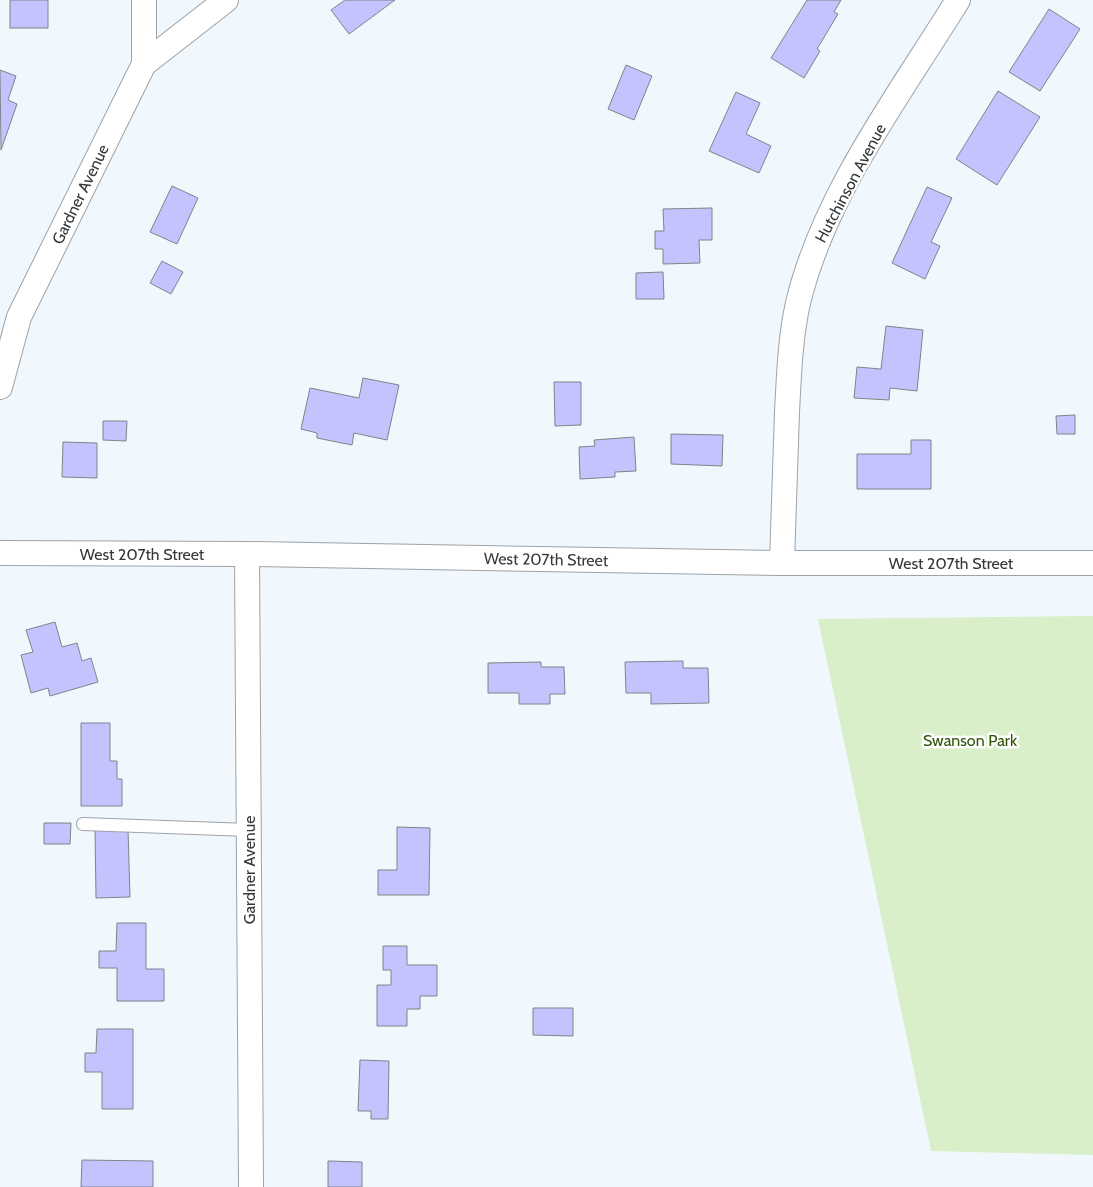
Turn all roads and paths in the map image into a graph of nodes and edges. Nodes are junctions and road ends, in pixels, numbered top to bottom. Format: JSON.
{"nodes":[{"id":1,"x":144,"y":0,"type":"edge"},
{"id":2,"x":226,"y":0,"type":"edge"},
{"id":3,"x":958,"y":0,"type":"edge"},
{"id":4,"x":144,"y":64,"type":"junction"},
{"id":5,"x":0,"y":387,"type":"edge"},
{"id":6,"x":0,"y":553,"type":"edge"},
{"id":7,"x":247,"y":554,"type":"junction"},
{"id":8,"x":782,"y":563,"type":"junction"},
{"id":9,"x":1093,"y":563,"type":"edge"},
{"id":10,"x":83,"y":824,"type":"dead end"},
{"id":11,"x":249,"y":830,"type":"junction"},
{"id":12,"x":251,"y":1187,"type":"edge"}],
"edges":[{"from":1,"to":4,"type":"street","name":"Gardner Avenue"},
{"from":2,"to":4,"type":"street"},
{"from":3,"to":8,"type":"street","name":"Hutchinson Avenue"},
{"from":4,"to":5,"type":"street","name":"Gardner Avenue"},
{"from":6,"to":7,"type":"street","name":"West 207th Street"},
{"from":7,"to":8,"type":"street","name":"West 207th Street"},
{"from":7,"to":11,"type":"street","name":"Gardner Avenue"},
{"from":8,"to":9,"type":"street","name":"West 207th Street"},
{"from":10,"to":11,"type":"lane"},
{"from":11,"to":12,"type":"street","name":"Gardner Avenue"}]}
